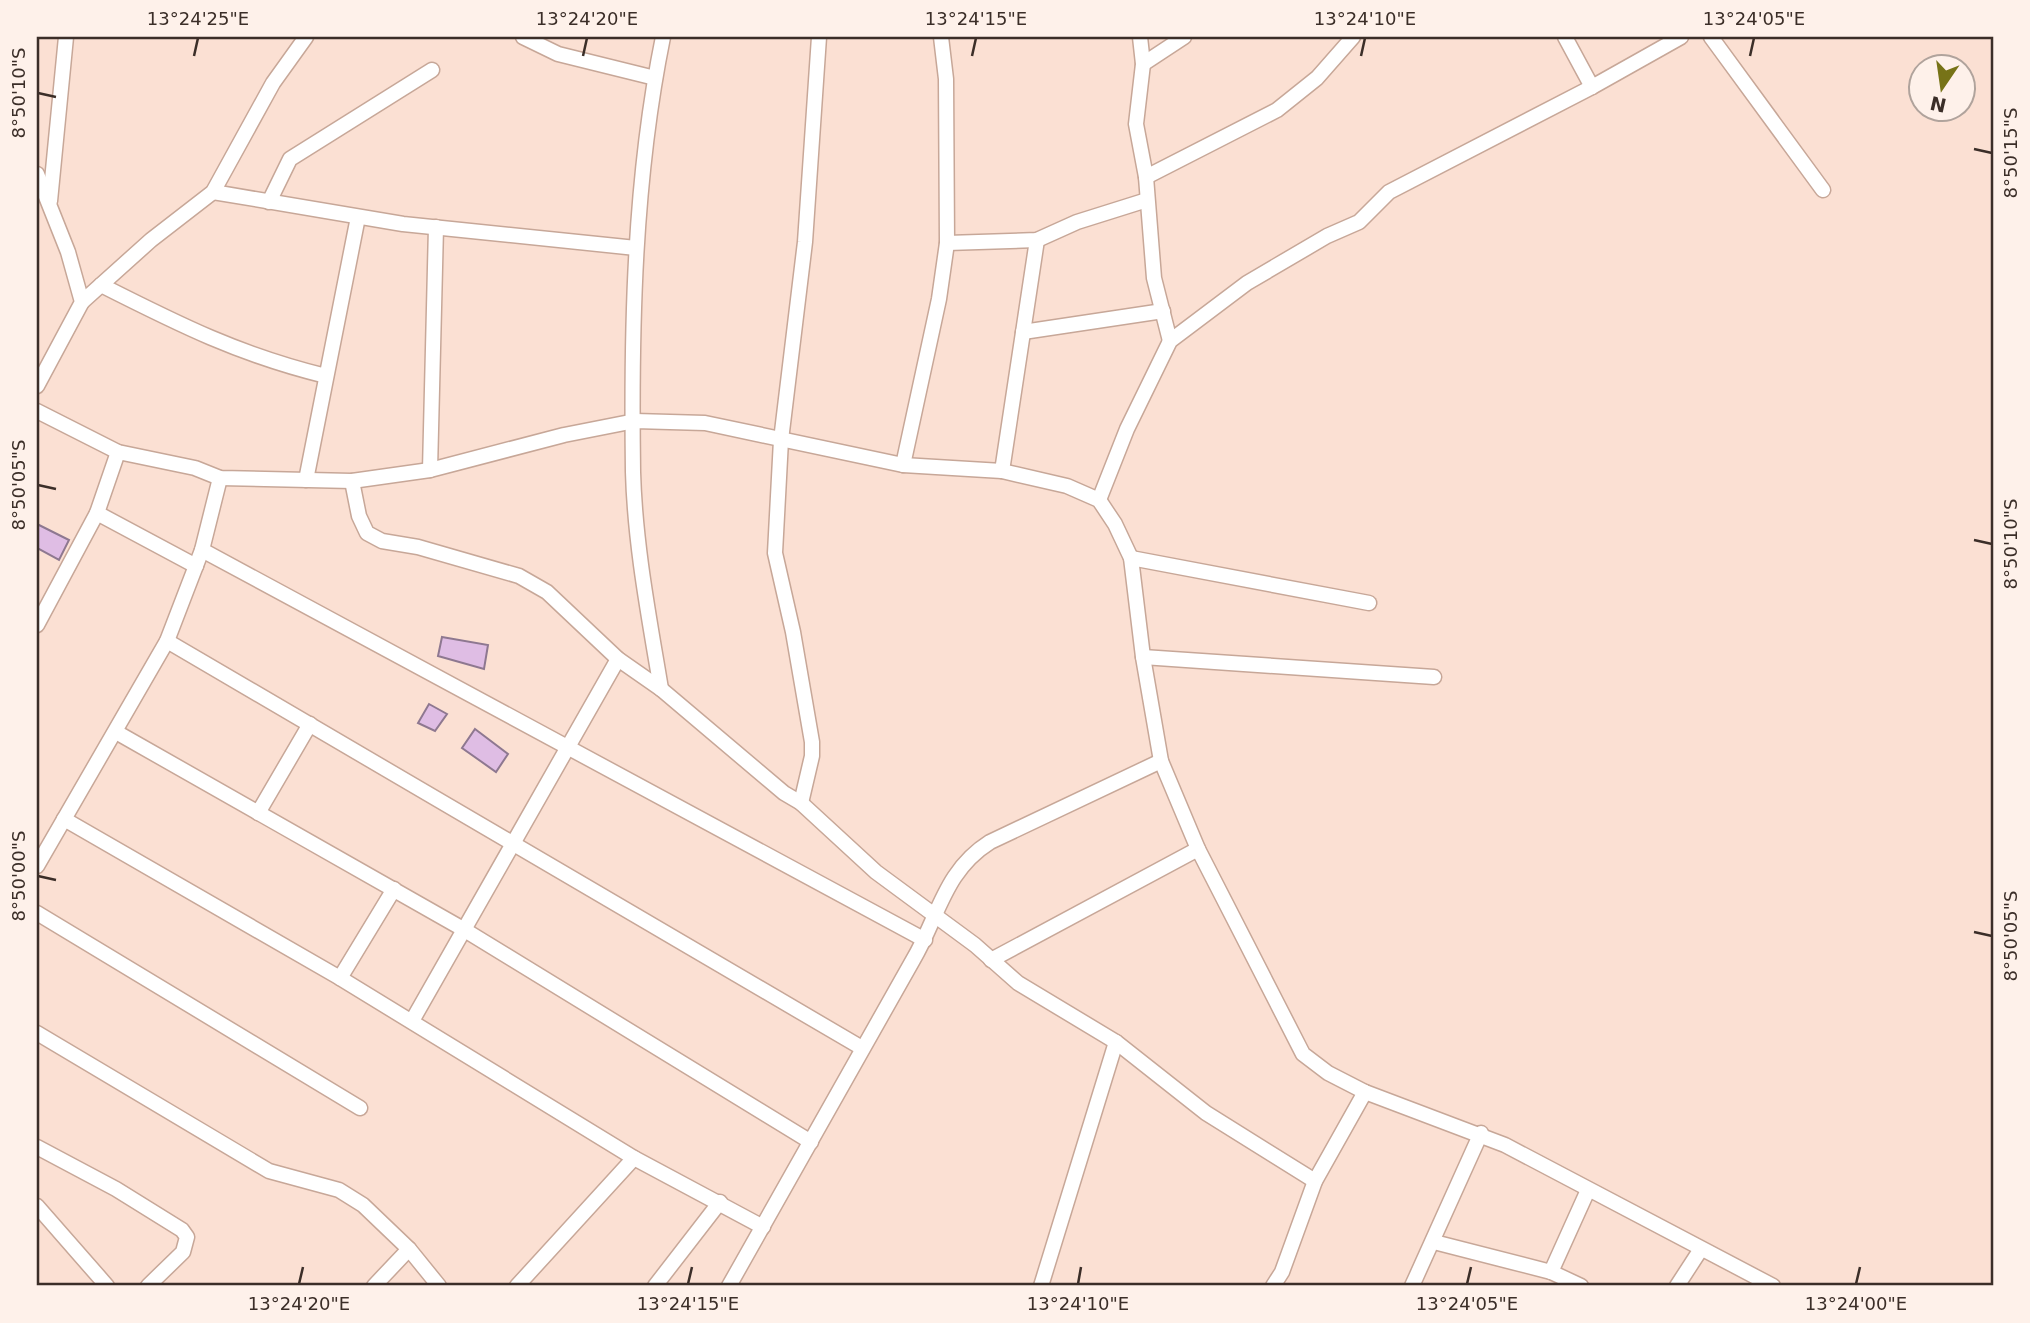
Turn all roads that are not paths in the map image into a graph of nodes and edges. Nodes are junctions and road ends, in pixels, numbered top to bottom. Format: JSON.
{"nodes":[{"id":1,"x":66,"y":37,"type":"edge"},
{"id":2,"x":306,"y":37,"type":"edge"},
{"id":3,"x":523,"y":37,"type":"edge"},
{"id":4,"x":663,"y":37,"type":"edge"},
{"id":5,"x":819,"y":37,"type":"edge"},
{"id":6,"x":941,"y":37,"type":"edge"},
{"id":7,"x":1140,"y":37,"type":"edge"},
{"id":8,"x":1184,"y":37,"type":"edge"},
{"id":9,"x":1353,"y":37,"type":"edge"},
{"id":10,"x":1565,"y":37,"type":"edge"},
{"id":11,"x":1681,"y":37,"type":"edge"},
{"id":12,"x":1711,"y":37,"type":"edge"},
{"id":13,"x":1143,"y":64,"type":"junction"},
{"id":14,"x":432,"y":70,"type":"dead end"},
{"id":15,"x":655,"y":78,"type":"junction"},
{"id":16,"x":1592,"y":87,"type":"junction"},
{"id":17,"x":37,"y":174,"type":"edge"},
{"id":18,"x":1146,"y":177,"type":"junction"},
{"id":19,"x":1823,"y":190,"type":"dead end"},
{"id":20,"x":213,"y":192,"type":"junction"},
{"id":21,"x":1147,"y":200,"type":"junction"},
{"id":22,"x":269,"y":202,"type":"junction"},
{"id":23,"x":49,"y":203,"type":"junction"},
{"id":24,"x":358,"y":217,"type":"junction"},
{"id":25,"x":436,"y":227,"type":"junction"},
{"id":26,"x":1037,"y":240,"type":"junction"},
{"id":27,"x":947,"y":243,"type":"junction"},
{"id":28,"x":636,"y":248,"type":"junction"},
{"id":29,"x":101,"y":285,"type":"junction"},
{"id":30,"x":82,"y":302,"type":"junction"},
{"id":31,"x":1163,"y":311,"type":"junction"},
{"id":32,"x":1023,"y":332,"type":"junction"},
{"id":33,"x":1170,"y":341,"type":"junction"},
{"id":34,"x":326,"y":376,"type":"junction"},
{"id":35,"x":37,"y":386,"type":"edge"},
{"id":36,"x":37,"y":411,"type":"edge"},
{"id":37,"x":635,"y":421,"type":"junction"},
{"id":38,"x":781,"y":440,"type":"junction"},
{"id":39,"x":118,"y":452,"type":"junction"},
{"id":40,"x":903,"y":465,"type":"junction"},
{"id":41,"x":430,"y":470,"type":"junction"},
{"id":42,"x":1002,"y":471,"type":"junction"},
{"id":43,"x":220,"y":478,"type":"junction"},
{"id":44,"x":306,"y":480,"type":"junction"},
{"id":45,"x":352,"y":481,"type":"junction"},
{"id":46,"x":1099,"y":500,"type":"junction"},
{"id":47,"x":97,"y":513,"type":"junction"},
{"id":48,"x":202,"y":550,"type":"junction"},
{"id":49,"x":1131,"y":558,"type":"junction"},
{"id":50,"x":196,"y":566,"type":"junction"},
{"id":51,"x":1369,"y":603,"type":"dead end"},
{"id":52,"x":37,"y":625,"type":"edge"},
{"id":53,"x":167,"y":641,"type":"junction"},
{"id":54,"x":1143,"y":657,"type":"junction"},
{"id":55,"x":618,"y":659,"type":"junction"},
{"id":56,"x":1434,"y":677,"type":"dead end"},
{"id":57,"x":661,"y":689,"type":"junction"},
{"id":58,"x":310,"y":724,"type":"junction"},
{"id":59,"x":116,"y":732,"type":"junction"},
{"id":60,"x":568,"y":750,"type":"junction"},
{"id":61,"x":1161,"y":761,"type":"junction"},
{"id":62,"x":801,"y":803,"type":"junction"},
{"id":63,"x":258,"y":813,"type":"junction"},
{"id":64,"x":64,"y":819,"type":"junction"},
{"id":65,"x":514,"y":843,"type":"junction"},
{"id":66,"x":1198,"y":849,"type":"junction"},
{"id":67,"x":37,"y":866,"type":"edge"},
{"id":68,"x":394,"y":889,"type":"junction"},
{"id":69,"x":37,"y":913,"type":"edge"},
{"id":70,"x":936,"y":916,"type":"junction"},
{"id":71,"x":463,"y":929,"type":"junction"},
{"id":72,"x":925,"y":940,"type":"junction"},
{"id":73,"x":991,"y":960,"type":"junction"},
{"id":74,"x":340,"y":978,"type":"junction"},
{"id":75,"x":412,"y":1021,"type":"junction"},
{"id":76,"x":37,"y":1033,"type":"edge"},
{"id":77,"x":1116,"y":1042,"type":"junction"},
{"id":78,"x":862,"y":1048,"type":"junction"},
{"id":79,"x":1365,"y":1093,"type":"junction"},
{"id":80,"x":360,"y":1108,"type":"dead end"},
{"id":81,"x":1481,"y":1133,"type":"junction"},
{"id":82,"x":811,"y":1142,"type":"junction"},
{"id":83,"x":37,"y":1147,"type":"edge"},
{"id":84,"x":634,"y":1158,"type":"junction"},
{"id":85,"x":1315,"y":1181,"type":"junction"},
{"id":86,"x":1588,"y":1190,"type":"junction"},
{"id":87,"x":720,"y":1202,"type":"junction"},
{"id":88,"x":37,"y":1206,"type":"edge"},
{"id":89,"x":763,"y":1227,"type":"junction"},
{"id":90,"x":1434,"y":1242,"type":"junction"},
{"id":91,"x":409,"y":1249,"type":"junction"},
{"id":92,"x":1701,"y":1249,"type":"junction"},
{"id":93,"x":1551,"y":1272,"type":"junction"},
{"id":94,"x":736,"y":1284,"type":"edge"},
{"id":95,"x":107,"y":1286,"type":"edge"},
{"id":96,"x":148,"y":1286,"type":"edge"},
{"id":97,"x":374,"y":1286,"type":"edge"},
{"id":98,"x":439,"y":1286,"type":"edge"},
{"id":99,"x":517,"y":1286,"type":"edge"},
{"id":100,"x":655,"y":1286,"type":"edge"},
{"id":101,"x":1041,"y":1286,"type":"edge"},
{"id":102,"x":1273,"y":1286,"type":"edge"},
{"id":103,"x":1412,"y":1286,"type":"edge"},
{"id":104,"x":1581,"y":1286,"type":"edge"},
{"id":105,"x":1676,"y":1286,"type":"edge"},
{"id":106,"x":1773,"y":1286,"type":"edge"}],
"edges":[{"from":1,"to":23,"type":"street"},
{"from":2,"to":20,"type":"street"},
{"from":3,"to":15,"type":"street"},
{"from":4,"to":15,"type":"street"},
{"from":5,"to":38,"type":"street"},
{"from":6,"to":27,"type":"street"},
{"from":7,"to":13,"type":"street"},
{"from":8,"to":13,"type":"street"},
{"from":9,"to":18,"type":"street"},
{"from":10,"to":16,"type":"street"},
{"from":11,"to":16,"type":"street"},
{"from":12,"to":19,"type":"street"},
{"from":13,"to":18,"type":"street"},
{"from":14,"to":22,"type":"street"},
{"from":15,"to":28,"type":"street"},
{"from":16,"to":33,"type":"street"},
{"from":17,"to":23,"type":"street"},
{"from":18,"to":21,"type":"street"},
{"from":20,"to":22,"type":"street"},
{"from":20,"to":29,"type":"street"},
{"from":21,"to":26,"type":"street"},
{"from":21,"to":31,"type":"street"},
{"from":22,"to":24,"type":"street"},
{"from":23,"to":30,"type":"street"},
{"from":24,"to":25,"type":"street"},
{"from":24,"to":34,"type":"street"},
{"from":25,"to":28,"type":"street"},
{"from":25,"to":41,"type":"street"},
{"from":26,"to":27,"type":"street"},
{"from":26,"to":32,"type":"street"},
{"from":27,"to":40,"type":"street"},
{"from":28,"to":37,"type":"street"},
{"from":29,"to":30,"type":"street"},
{"from":29,"to":34,"type":"street"},
{"from":30,"to":35,"type":"street"},
{"from":31,"to":32,"type":"street"},
{"from":31,"to":33,"type":"street"},
{"from":32,"to":42,"type":"street"},
{"from":33,"to":46,"type":"street"},
{"from":34,"to":44,"type":"street"},
{"from":36,"to":39,"type":"street"},
{"from":37,"to":38,"type":"street"},
{"from":37,"to":41,"type":"street"},
{"from":37,"to":57,"type":"street"},
{"from":38,"to":40,"type":"street"},
{"from":38,"to":62,"type":"street"},
{"from":39,"to":43,"type":"street"},
{"from":39,"to":47,"type":"street"},
{"from":40,"to":42,"type":"street"},
{"from":41,"to":45,"type":"street"},
{"from":42,"to":46,"type":"street"},
{"from":43,"to":44,"type":"street"},
{"from":43,"to":48,"type":"street"},
{"from":44,"to":45,"type":"street"},
{"from":45,"to":55,"type":"street"},
{"from":46,"to":49,"type":"street"},
{"from":47,"to":50,"type":"street"},
{"from":47,"to":52,"type":"street"},
{"from":48,"to":50,"type":"street"},
{"from":48,"to":60,"type":"street"},
{"from":49,"to":51,"type":"street"},
{"from":49,"to":54,"type":"street"},
{"from":50,"to":53,"type":"street"},
{"from":53,"to":58,"type":"street"},
{"from":53,"to":59,"type":"street"},
{"from":54,"to":56,"type":"street"},
{"from":54,"to":61,"type":"street"},
{"from":55,"to":57,"type":"street"},
{"from":55,"to":60,"type":"street"},
{"from":57,"to":62,"type":"street"},
{"from":58,"to":63,"type":"street"},
{"from":58,"to":65,"type":"street"},
{"from":59,"to":63,"type":"street"},
{"from":59,"to":64,"type":"street"},
{"from":60,"to":65,"type":"street"},
{"from":60,"to":72,"type":"street"},
{"from":61,"to":66,"type":"street"},
{"from":61,"to":70,"type":"street"},
{"from":62,"to":70,"type":"street"},
{"from":63,"to":68,"type":"street"},
{"from":64,"to":67,"type":"street"},
{"from":64,"to":74,"type":"street"},
{"from":65,"to":71,"type":"street"},
{"from":65,"to":78,"type":"street"},
{"from":66,"to":73,"type":"street"},
{"from":66,"to":79,"type":"street"},
{"from":68,"to":71,"type":"street"},
{"from":68,"to":74,"type":"street"},
{"from":69,"to":80,"type":"street"},
{"from":70,"to":72,"type":"street"},
{"from":70,"to":73,"type":"street"},
{"from":71,"to":75,"type":"street"},
{"from":71,"to":82,"type":"street"},
{"from":72,"to":78,"type":"street"},
{"from":73,"to":77,"type":"street"},
{"from":74,"to":75,"type":"street"},
{"from":75,"to":84,"type":"street"},
{"from":76,"to":91,"type":"street"},
{"from":77,"to":85,"type":"street"},
{"from":77,"to":101,"type":"street"},
{"from":78,"to":82,"type":"street"},
{"from":79,"to":81,"type":"street"},
{"from":79,"to":85,"type":"street"},
{"from":81,"to":86,"type":"street"},
{"from":81,"to":90,"type":"street"},
{"from":82,"to":89,"type":"street"},
{"from":83,"to":96,"type":"street"},
{"from":84,"to":87,"type":"street"},
{"from":84,"to":99,"type":"street"},
{"from":85,"to":102,"type":"street"},
{"from":86,"to":92,"type":"street"},
{"from":86,"to":93,"type":"street"},
{"from":87,"to":89,"type":"street"},
{"from":87,"to":100,"type":"street"},
{"from":88,"to":95,"type":"street"},
{"from":89,"to":94,"type":"street"},
{"from":90,"to":93,"type":"street"},
{"from":90,"to":103,"type":"street"},
{"from":91,"to":97,"type":"street"},
{"from":91,"to":98,"type":"street"},
{"from":92,"to":105,"type":"street"},
{"from":92,"to":106,"type":"street"},
{"from":93,"to":104,"type":"street"}]}
